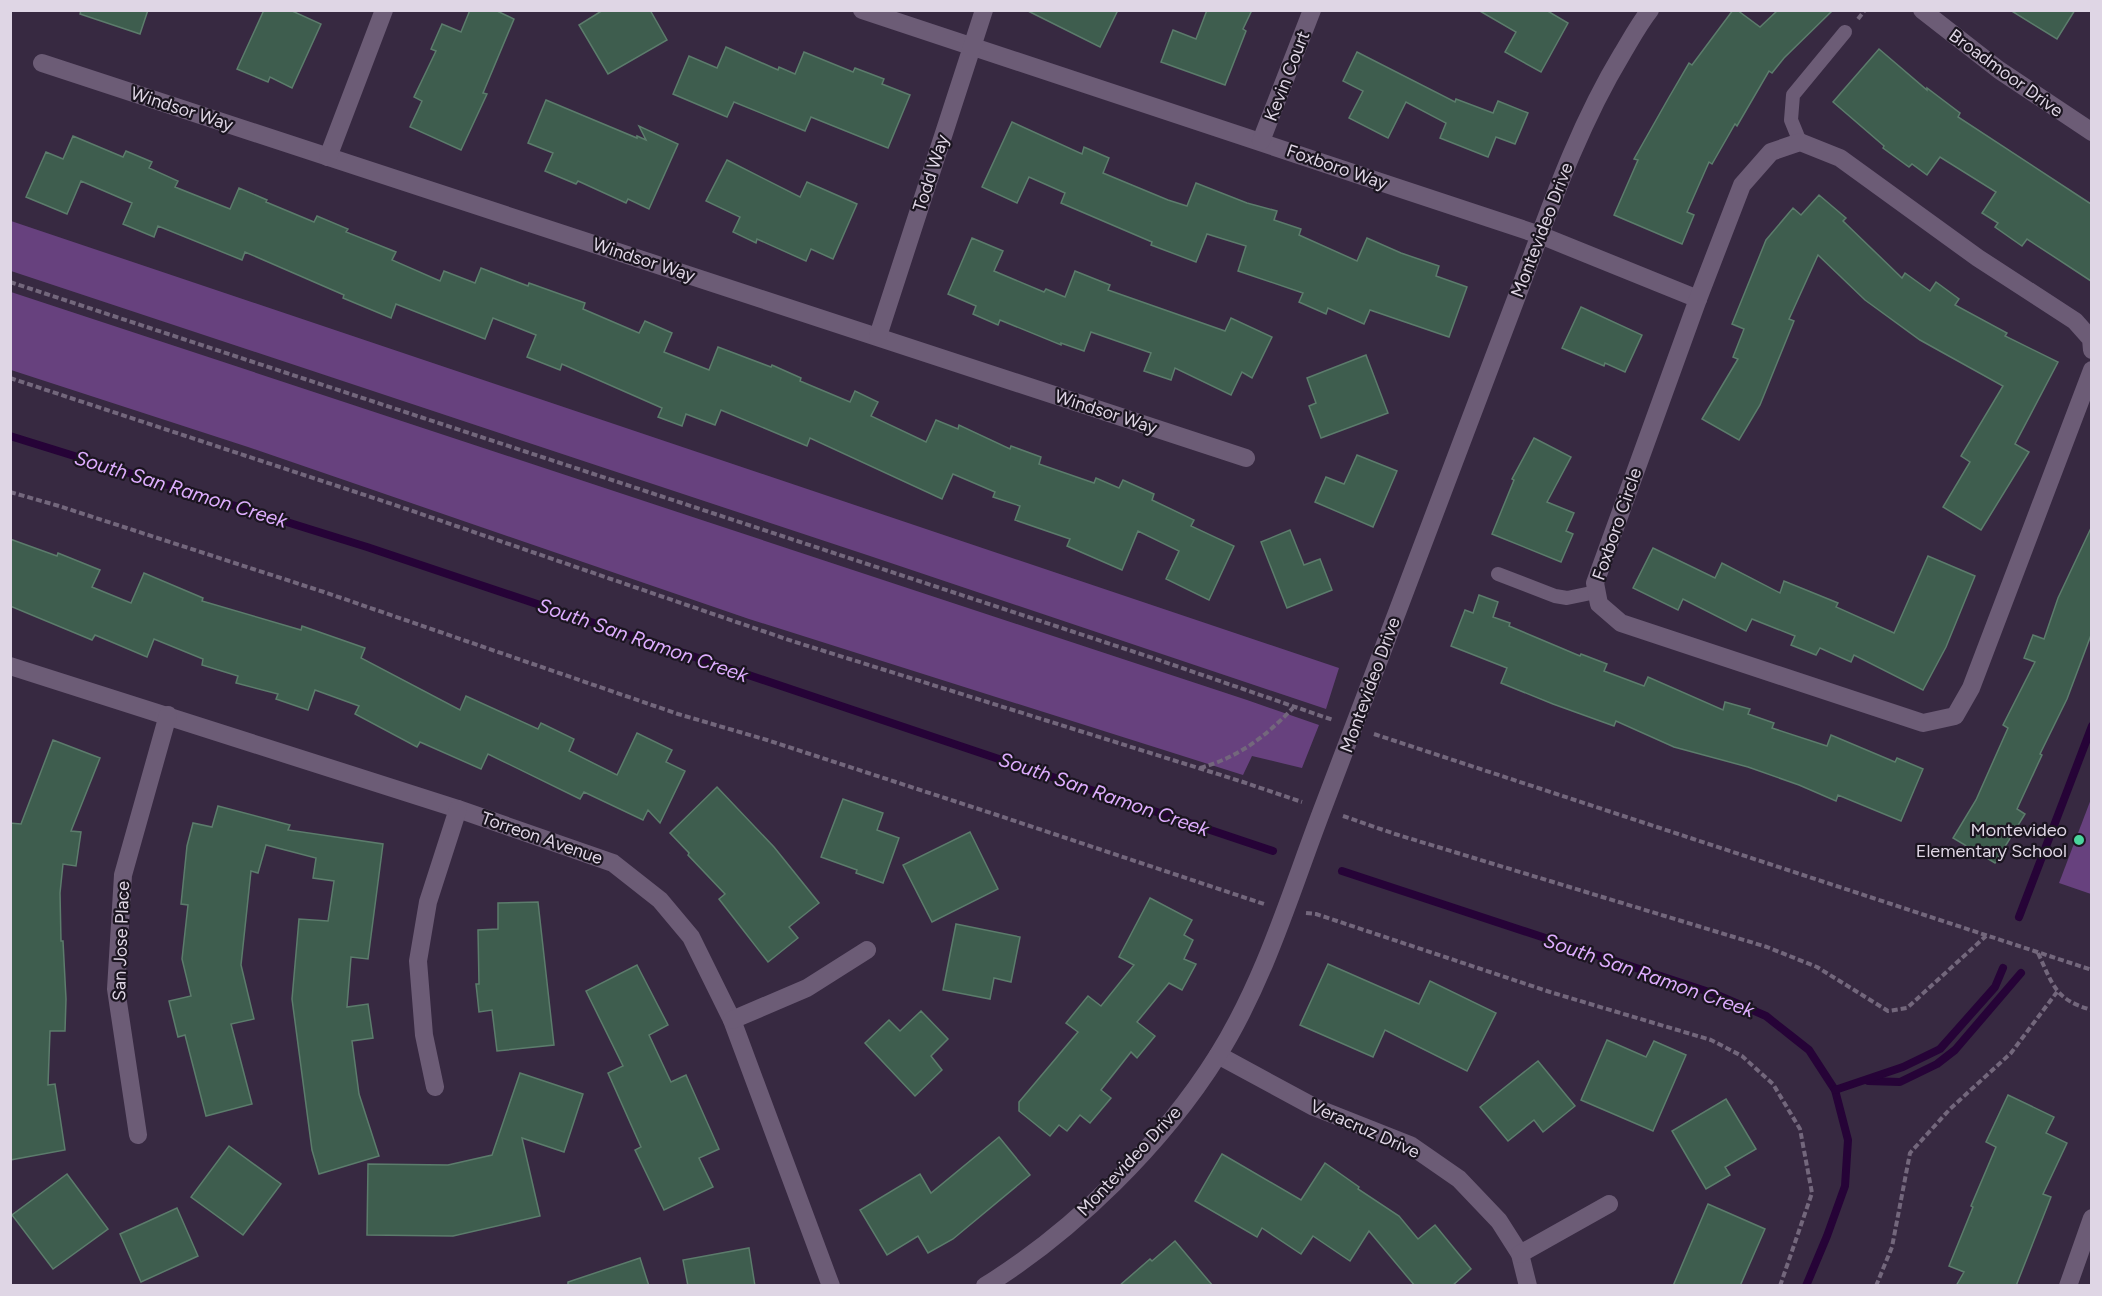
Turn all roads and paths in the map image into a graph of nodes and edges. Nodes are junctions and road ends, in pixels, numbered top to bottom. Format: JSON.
{"nodes":[{"id":1,"x":384,"y":10,"type":"edge"},
{"id":2,"x":862,"y":10,"type":"edge"},
{"id":3,"x":984,"y":10,"type":"edge"},
{"id":4,"x":1312,"y":10,"type":"edge"},
{"id":5,"x":1650,"y":10,"type":"edge"},
{"id":6,"x":1922,"y":10,"type":"edge"},
{"id":7,"x":1845,"y":32,"type":"dead end"},
{"id":8,"x":972,"y":46,"type":"junction"},
{"id":9,"x":42,"y":63,"type":"dead end"},
{"id":10,"x":2091,"y":130,"type":"edge"},
{"id":11,"x":1261,"y":141,"type":"junction"},
{"id":12,"x":1800,"y":142,"type":"junction"},
{"id":13,"x":328,"y":157,"type":"junction"},
{"id":14,"x":1540,"y":235,"type":"junction"},
{"id":15,"x":10,"y":282,"type":"edge"},
{"id":16,"x":1698,"y":299,"type":"junction"},
{"id":17,"x":878,"y":336,"type":"junction"},
{"id":18,"x":2091,"y":350,"type":"edge"},
{"id":19,"x":2091,"y":370,"type":"edge"},
{"id":20,"x":10,"y":378,"type":"edge"},
{"id":21,"x":1246,"y":458,"type":"dead end"},
{"id":22,"x":10,"y":492,"type":"edge"},
{"id":23,"x":1498,"y":574,"type":"dead end"},
{"id":24,"x":1596,"y":592,"type":"junction"},
{"id":25,"x":10,"y":666,"type":"edge"},
{"id":26,"x":1293,"y":708,"type":"junction"},
{"id":27,"x":168,"y":715,"type":"junction"},
{"id":28,"x":1354,"y":728,"type":"junction"},
{"id":29,"x":1199,"y":768,"type":"junction"},
{"id":30,"x":458,"y":809,"type":"junction"},
{"id":31,"x":1322,"y":809,"type":"junction"},
{"id":32,"x":1284,"y":911,"type":"junction"},
{"id":33,"x":1986,"y":935,"type":"junction"},
{"id":34,"x":867,"y":950,"type":"dead end"},
{"id":35,"x":2038,"y":952,"type":"junction"},
{"id":36,"x":2091,"y":969,"type":"edge"},
{"id":37,"x":2057,"y":992,"type":"junction"},
{"id":38,"x":2091,"y":1010,"type":"edge"},
{"id":39,"x":732,"y":1020,"type":"junction"},
{"id":40,"x":1218,"y":1055,"type":"junction"},
{"id":41,"x":435,"y":1087,"type":"dead end"},
{"id":42,"x":138,"y":1135,"type":"dead end"},
{"id":43,"x":1609,"y":1204,"type":"dead end"},
{"id":44,"x":2091,"y":1218,"type":"edge"},
{"id":45,"x":1520,"y":1254,"type":"junction"},
{"id":46,"x":831,"y":1286,"type":"edge"},
{"id":47,"x":985,"y":1286,"type":"edge"},
{"id":48,"x":1528,"y":1286,"type":"edge"},
{"id":49,"x":1780,"y":1286,"type":"edge"},
{"id":50,"x":1876,"y":1286,"type":"edge"},
{"id":51,"x":2067,"y":1286,"type":"edge"}],
"edges":[{"from":1,"to":13,"type":"street"},
{"from":2,"to":8,"type":"street","name":"Foxboro Way"},
{"from":3,"to":8,"type":"street","name":"Todd Way"},
{"from":4,"to":11,"type":"street","name":"Kevin Court"},
{"from":5,"to":14,"type":"street","name":"Montevideo Drive"},
{"from":6,"to":10,"type":"street","name":"Broadmoor Drive"},
{"from":7,"to":12,"type":"lane"},
{"from":8,"to":11,"type":"street","name":"Foxboro Way"},
{"from":8,"to":17,"type":"street","name":"Todd Way"},
{"from":9,"to":13,"type":"street","name":"Windsor Way"},
{"from":11,"to":14,"type":"street","name":"Foxboro Way"},
{"from":12,"to":16,"type":"street","name":"Foxboro Circle"},
{"from":12,"to":18,"type":"street"},
{"from":13,"to":17,"type":"street","name":"Windsor Way"},
{"from":14,"to":16,"type":"street","name":"Foxboro Way"},
{"from":14,"to":28,"type":"street","name":"Montevideo Drive"},
{"from":15,"to":26,"type":"path"},
{"from":16,"to":24,"type":"street","name":"Foxboro Circle"},
{"from":17,"to":21,"type":"street","name":"Windsor Way"},
{"from":19,"to":24,"type":"street","name":"Foxboro Circle"},
{"from":20,"to":29,"type":"path"},
{"from":22,"to":32,"type":"path"},
{"from":23,"to":24,"type":"lane"},
{"from":25,"to":27,"type":"street","name":"Torreon Avenue"},
{"from":26,"to":28,"type":"path"},
{"from":26,"to":29,"type":"path"},
{"from":27,"to":30,"type":"street","name":"Torreon Avenue"},
{"from":27,"to":42,"type":"street","name":"San Jose Place"},
{"from":28,"to":31,"type":"street","name":"Montevideo Drive"},
{"from":28,"to":33,"type":"path"},
{"from":29,"to":31,"type":"path"},
{"from":30,"to":39,"type":"street","name":"Torreon Avenue"},
{"from":30,"to":41,"type":"street"},
{"from":31,"to":32,"type":"street","name":"Montevideo Drive"},
{"from":31,"to":33,"type":"path"},
{"from":32,"to":40,"type":"street","name":"Montevideo Drive"},
{"from":32,"to":49,"type":"path"},
{"from":33,"to":35,"type":"path"},
{"from":34,"to":39,"type":"street"},
{"from":35,"to":36,"type":"path"},
{"from":35,"to":37,"type":"path"},
{"from":37,"to":38,"type":"path"},
{"from":37,"to":50,"type":"path"},
{"from":39,"to":46,"type":"street","name":"Torreon Avenue"},
{"from":40,"to":45,"type":"street","name":"Veracruz Drive"},
{"from":40,"to":47,"type":"street","name":"Montevideo Drive"},
{"from":43,"to":45,"type":"street"},
{"from":44,"to":51,"type":"street"},
{"from":45,"to":48,"type":"street","name":"Veracruz Drive"}]}
